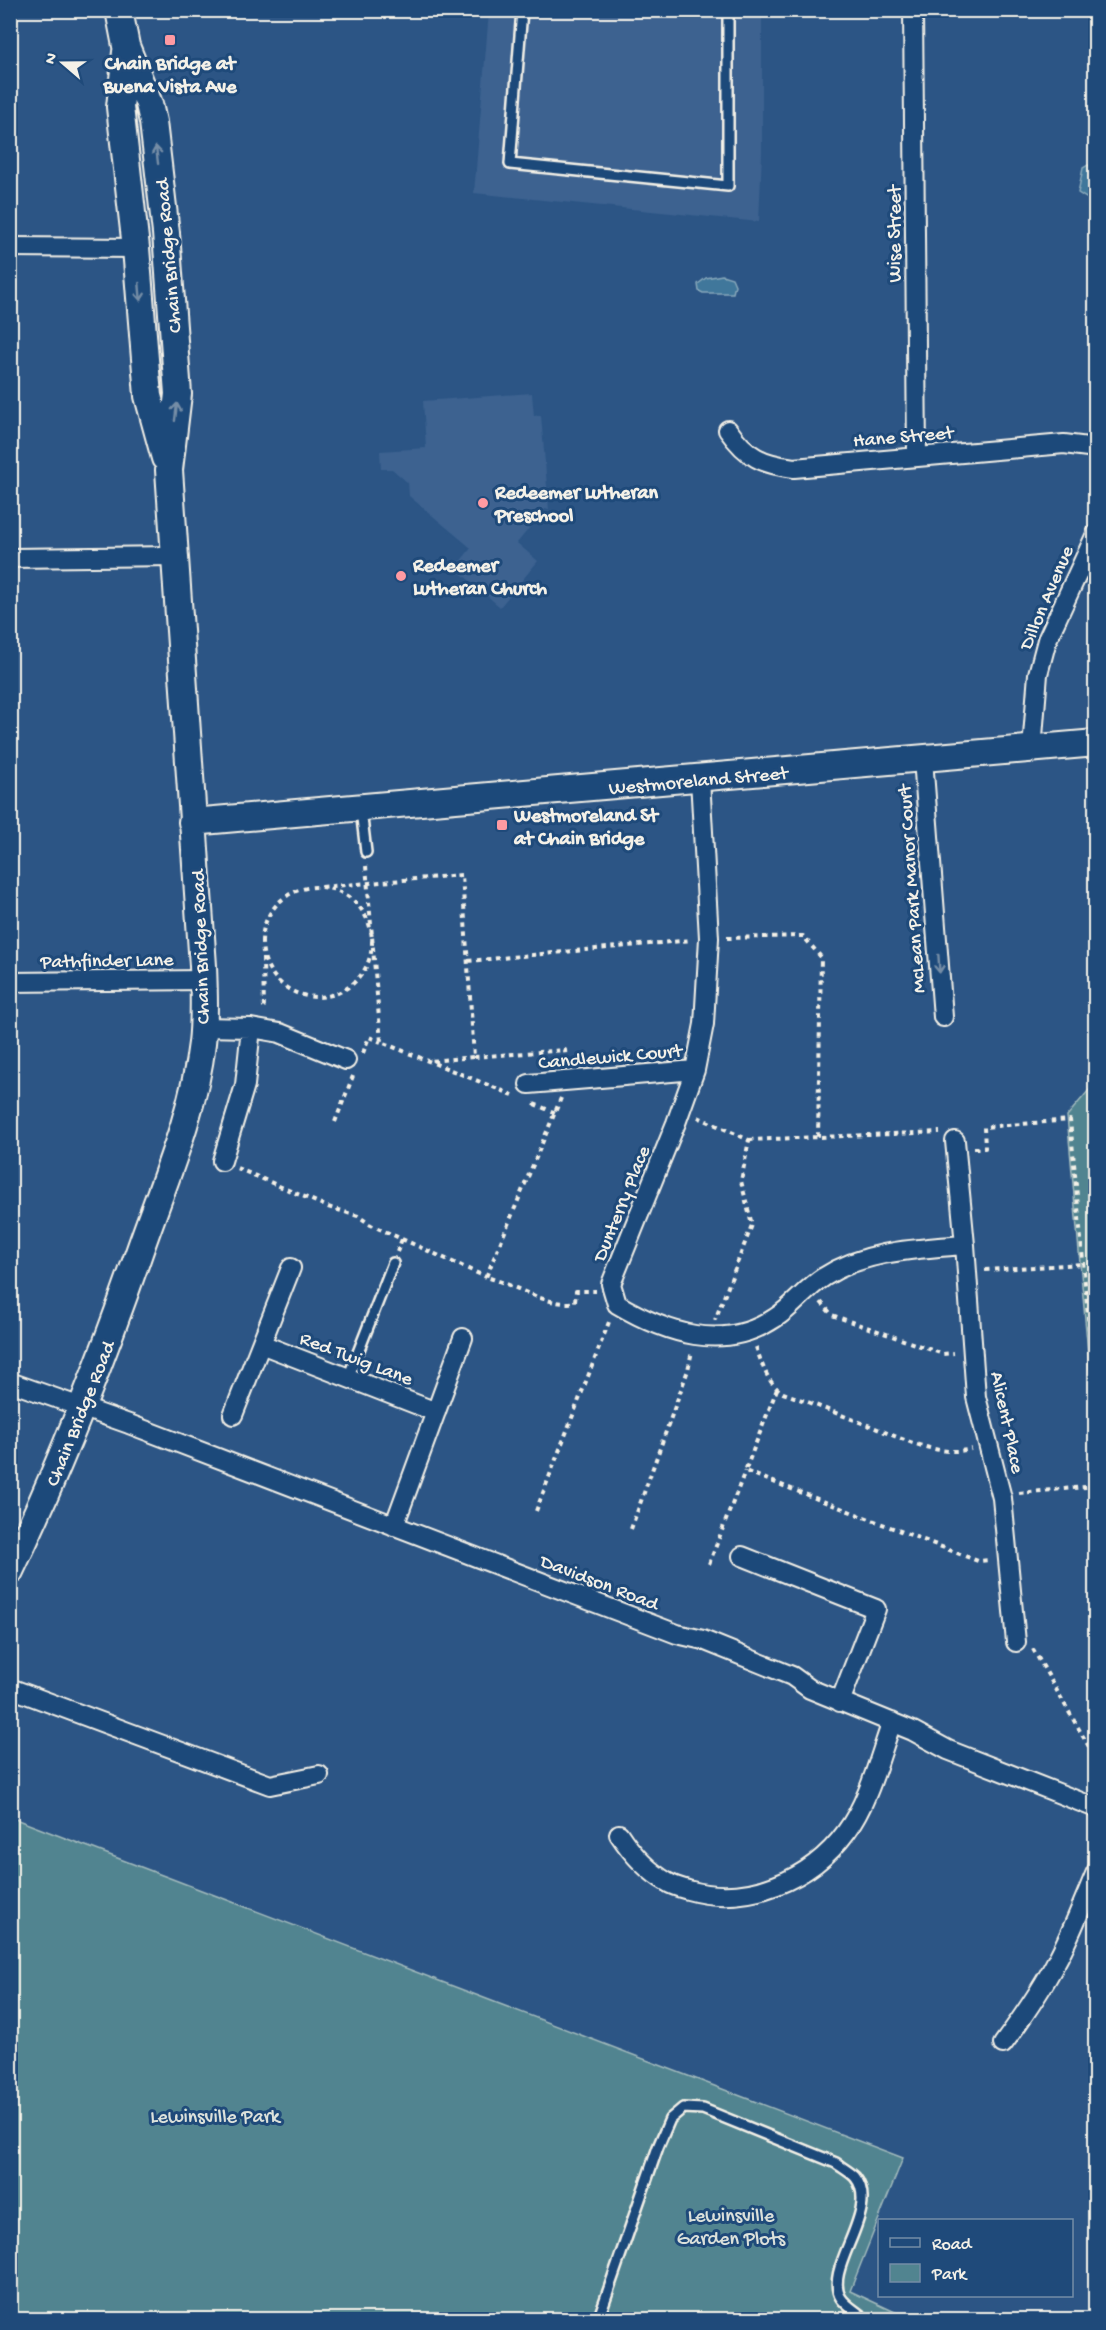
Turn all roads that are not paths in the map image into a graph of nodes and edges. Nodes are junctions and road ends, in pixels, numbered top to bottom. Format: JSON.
{"nodes":[{"id":1,"x":119,"y":10,"type":"edge"},
{"id":2,"x":522,"y":10,"type":"edge"},
{"id":3,"x":728,"y":10,"type":"edge"},
{"id":4,"x":913,"y":10,"type":"edge"},
{"id":5,"x":126,"y":46,"type":"junction"},
{"id":6,"x":10,"y":247,"type":"edge"},
{"id":7,"x":136,"y":248,"type":"junction"},
{"id":8,"x":728,"y":430,"type":"dead end"},
{"id":9,"x":1095,"y":448,"type":"edge"},
{"id":10,"x":917,"y":457,"type":"junction"},
{"id":11,"x":169,"y":470,"type":"junction"},
{"id":12,"x":1095,"y":534,"type":"edge"},
{"id":13,"x":174,"y":556,"type":"junction"},
{"id":14,"x":10,"y":558,"type":"edge"},
{"id":15,"x":1095,"y":743,"type":"edge"},
{"id":16,"x":1032,"y":749,"type":"junction"},
{"id":17,"x":923,"y":759,"type":"junction"},
{"id":18,"x":699,"y":779,"type":"junction"},
{"id":19,"x":361,"y":808,"type":"junction"},
{"id":20,"x":192,"y":822,"type":"junction"},
{"id":21,"x":366,"y":852,"type":"road end"},
{"id":22,"x":203,"y":980,"type":"junction"},
{"id":23,"x":10,"y":982,"type":"edge"},
{"id":24,"x":943,"y":1017,"type":"dead end"},
{"id":25,"x":203,"y":1027,"type":"junction"},
{"id":26,"x":257,"y":1029,"type":"junction"},
{"id":27,"x":346,"y":1060,"type":"dead end"},
{"id":28,"x":695,"y":1070,"type":"junction"},
{"id":29,"x":527,"y":1092,"type":"road end"},
{"id":30,"x":955,"y":1145,"type":"road end"},
{"id":31,"x":222,"y":1161,"type":"road end"},
{"id":32,"x":965,"y":1245,"type":"junction"},
{"id":33,"x":393,"y":1263,"type":"dead end"},
{"id":34,"x":291,"y":1268,"type":"dead end"},
{"id":35,"x":463,"y":1338,"type":"dead end"},
{"id":36,"x":261,"y":1344,"type":"junction"},
{"id":37,"x":348,"y":1377,"type":"junction"},
{"id":38,"x":10,"y":1382,"type":"edge"},
{"id":39,"x":84,"y":1407,"type":"junction"},
{"id":40,"x":436,"y":1412,"type":"junction"},
{"id":41,"x":233,"y":1415,"type":"dead end"},
{"id":42,"x":394,"y":1526,"type":"junction"},
{"id":43,"x":742,"y":1556,"type":"dead end"},
{"id":44,"x":10,"y":1571,"type":"edge"},
{"id":45,"x":1016,"y":1642,"type":"road end"},
{"id":46,"x":10,"y":1688,"type":"edge"},
{"id":47,"x":840,"y":1702,"type":"junction"},
{"id":48,"x":892,"y":1722,"type":"junction"},
{"id":49,"x":319,"y":1775,"type":"dead end"},
{"id":50,"x":1095,"y":1808,"type":"edge"},
{"id":51,"x":619,"y":1834,"type":"dead end"},
{"id":52,"x":1095,"y":1872,"type":"edge"},
{"id":53,"x":1003,"y":2044,"type":"dead end"},
{"id":54,"x":598,"y":2319,"type":"edge"},
{"id":55,"x":866,"y":2319,"type":"edge"}],
"edges":[{"from":1,"to":5,"type":"main road","name":"Chain Bridge Road"},
{"from":2,"to":3,"type":"lane"},
{"from":4,"to":10,"type":"street","name":"Wise Street"},
{"from":5,"to":7,"type":"main road","name":"Chain Bridge Road"},
{"from":11,"to":5,"type":"main road","name":"Chain Bridge Road","one_way":true},
{"from":6,"to":7,"type":"street"},
{"from":7,"to":11,"type":"main road","name":"Chain Bridge Road","one_way":true},
{"from":8,"to":10,"type":"street","name":"Hane Street"},
{"from":9,"to":10,"type":"street","name":"Hane Street"},
{"from":11,"to":13,"type":"main road","name":"Chain Bridge Road"},
{"from":12,"to":16,"type":"street","name":"Dillon Avenue"},
{"from":13,"to":14,"type":"street"},
{"from":13,"to":20,"type":"main road","name":"Chain Bridge Road"},
{"from":15,"to":16,"type":"main road","name":"Westmoreland Street"},
{"from":16,"to":17,"type":"main road","name":"Westmoreland Street"},
{"from":17,"to":18,"type":"main road","name":"Westmoreland Street"},
{"from":17,"to":24,"type":"street","name":"McLean Park Manor Court","one_way":true},
{"from":18,"to":19,"type":"main road","name":"Westmoreland Street"},
{"from":18,"to":28,"type":"street","name":"Dunterry Place"},
{"from":19,"to":20,"type":"main road","name":"Westmoreland Street"},
{"from":19,"to":21,"type":"lane"},
{"from":20,"to":22,"type":"main road","name":"Chain Bridge Road"},
{"from":22,"to":23,"type":"street","name":"Pathfinder Lane"},
{"from":22,"to":25,"type":"main road","name":"Chain Bridge Road"},
{"from":25,"to":26,"type":"street"},
{"from":25,"to":39,"type":"main road","name":"Chain Bridge Road"},
{"from":26,"to":27,"type":"street"},
{"from":26,"to":31,"type":"street"},
{"from":28,"to":29,"type":"street","name":"Candlewick Court"},
{"from":28,"to":32,"type":"street","name":"Dunterry Place"},
{"from":30,"to":32,"type":"street","name":"Alicent Place"},
{"from":32,"to":45,"type":"street","name":"Alicent Place"},
{"from":33,"to":37,"type":"lane"},
{"from":34,"to":36,"type":"street"},
{"from":35,"to":40,"type":"street"},
{"from":36,"to":37,"type":"street","name":"Red Twig Lane"},
{"from":36,"to":41,"type":"street"},
{"from":37,"to":40,"type":"street","name":"Red Twig Lane"},
{"from":38,"to":39,"type":"street","name":"Davidson Road"},
{"from":39,"to":42,"type":"street","name":"Davidson Road"},
{"from":39,"to":44,"type":"main road","name":"Chain Bridge Road"},
{"from":40,"to":42,"type":"street"},
{"from":42,"to":47,"type":"street","name":"Davidson Road"},
{"from":43,"to":47,"type":"street"},
{"from":46,"to":49,"type":"street"},
{"from":47,"to":48,"type":"street","name":"Davidson Road"},
{"from":48,"to":50,"type":"street","name":"Davidson Road"},
{"from":48,"to":51,"type":"street"},
{"from":52,"to":53,"type":"street"},
{"from":54,"to":55,"type":"lane"}]}
